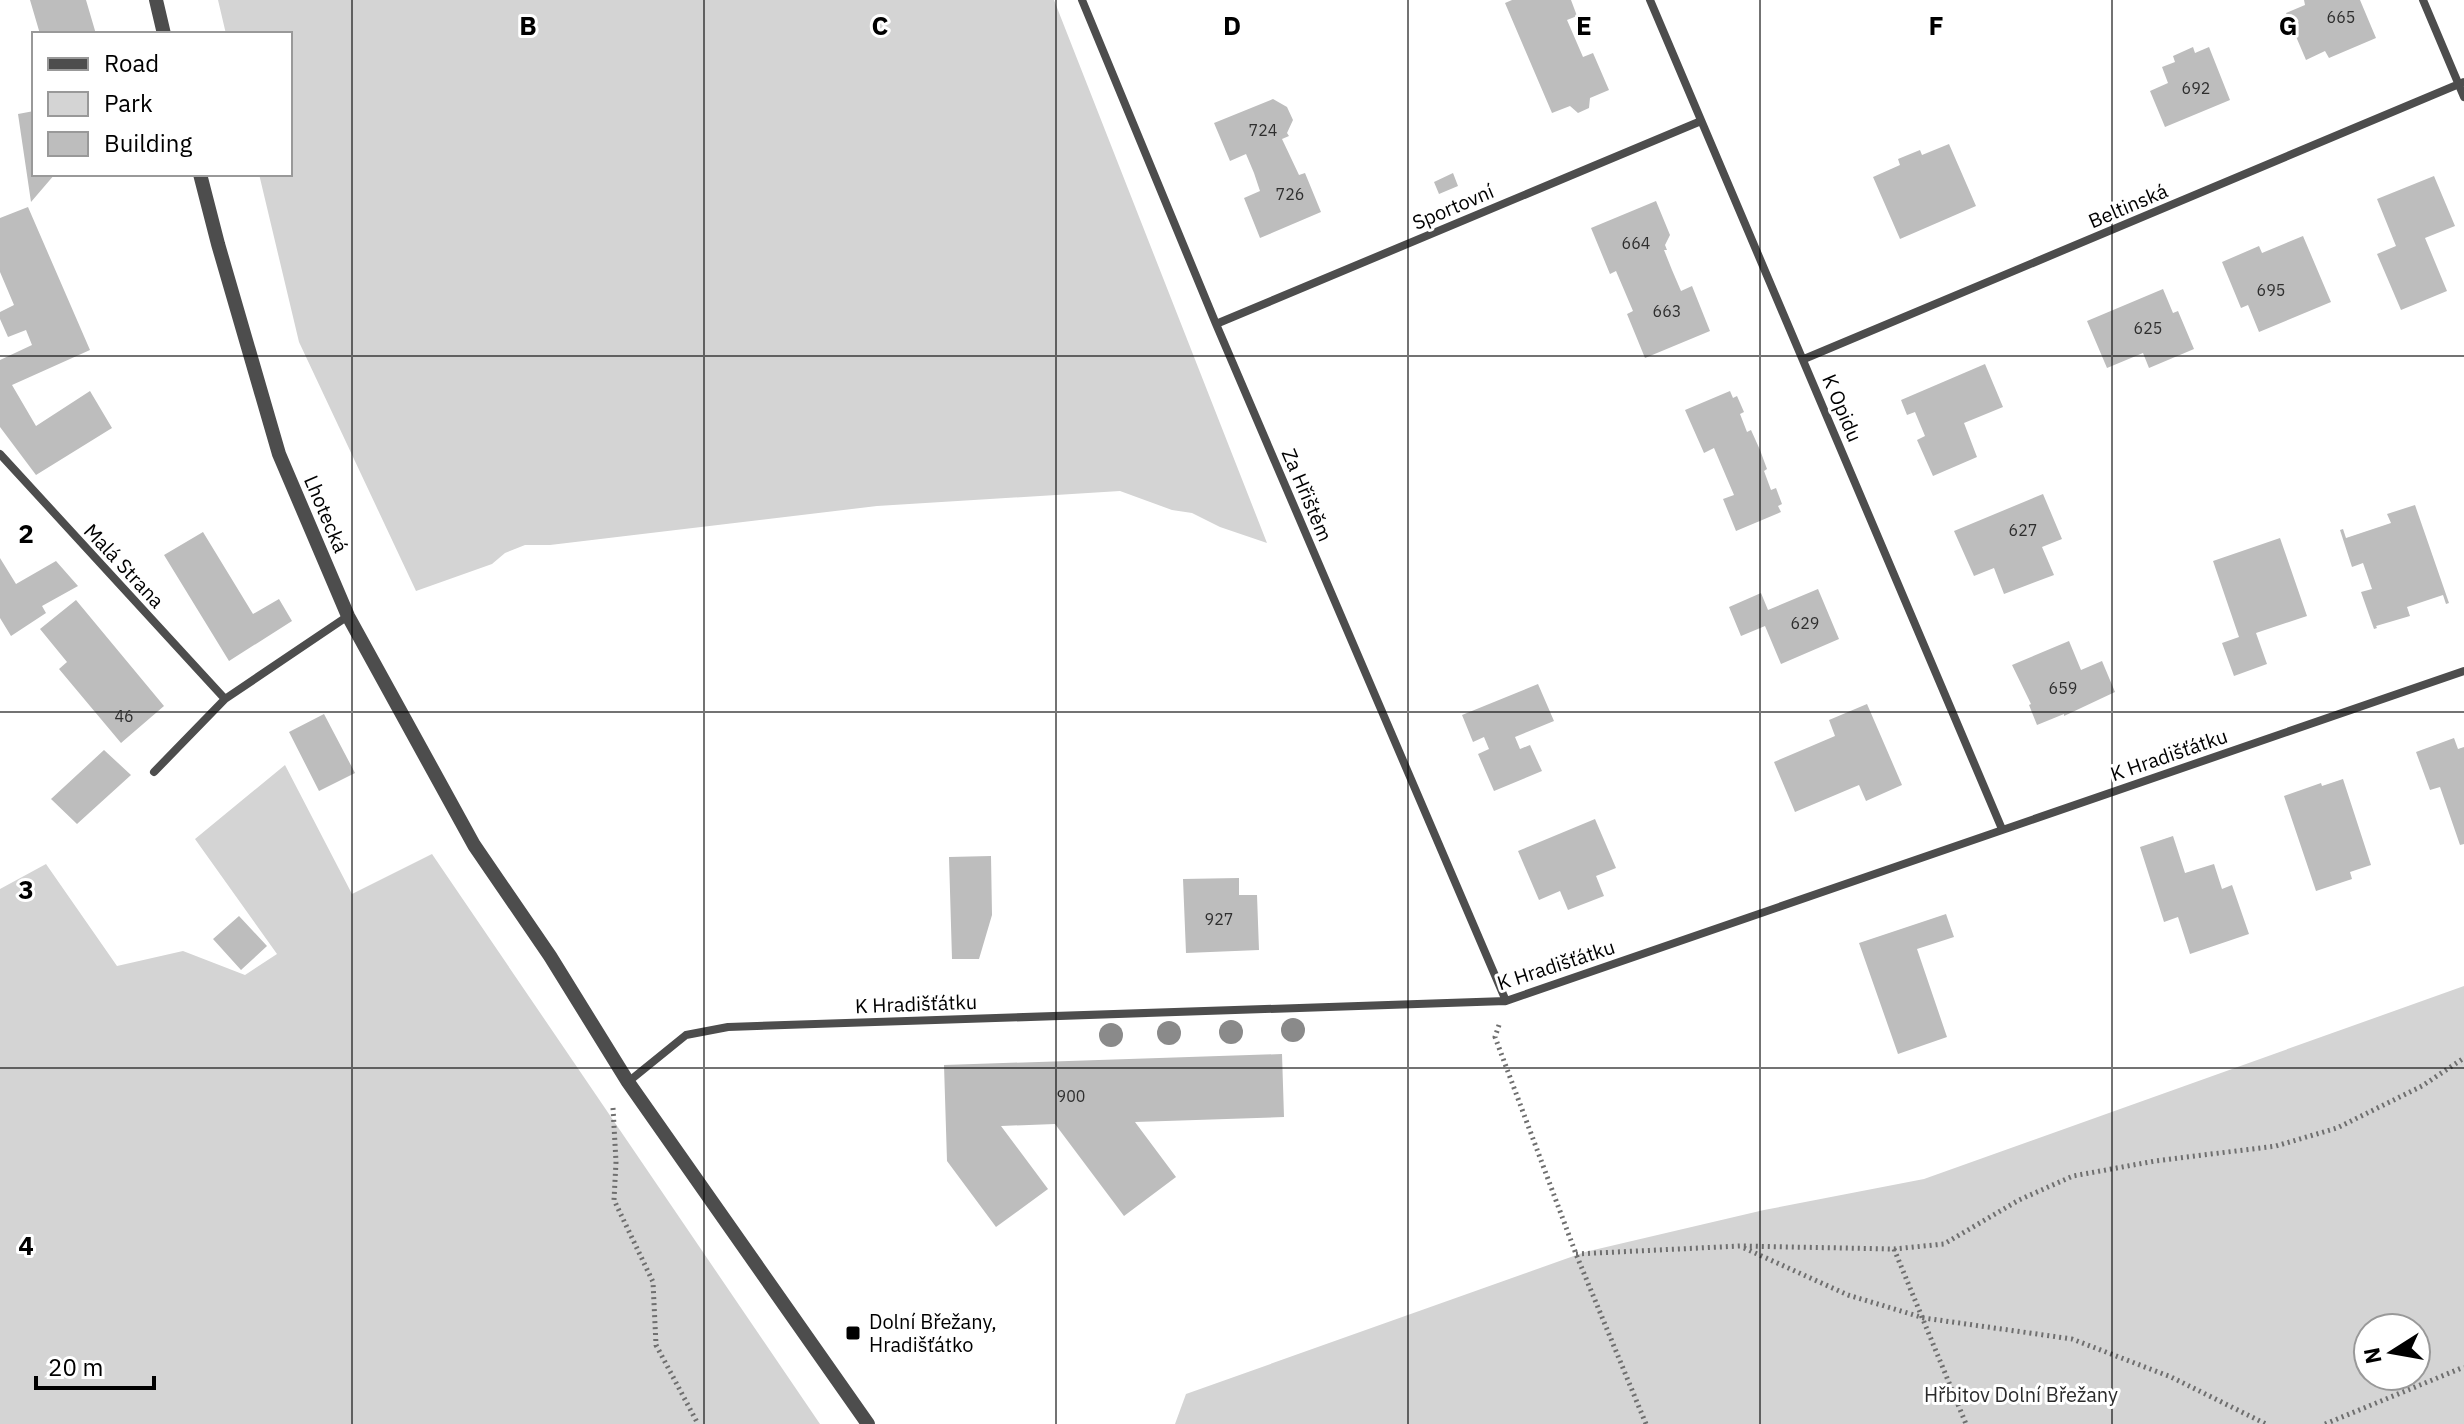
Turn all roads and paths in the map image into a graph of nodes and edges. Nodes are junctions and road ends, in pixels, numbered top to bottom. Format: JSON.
{"nodes":[{"id":1,"x":156,"y":0,"type":"edge"},
{"id":2,"x":1082,"y":0,"type":"edge"},
{"id":3,"x":1650,"y":0,"type":"edge"},
{"id":4,"x":2423,"y":0,"type":"edge"},
{"id":5,"x":164,"y":32,"type":"edge"},
{"id":6,"x":2461,"y":83,"type":"edge"},
{"id":7,"x":2464,"y":97,"type":"edge"},
{"id":8,"x":1701,"y":121,"type":"junction"},
{"id":9,"x":201,"y":176,"type":"edge"},
{"id":10,"x":1216,"y":324,"type":"junction"},
{"id":11,"x":1804,"y":359,"type":"junction"},
{"id":12,"x":0,"y":454,"type":"edge"},
{"id":13,"x":348,"y":616,"type":"junction"},
{"id":14,"x":2464,"y":671,"type":"edge"},
{"id":15,"x":225,"y":699,"type":"junction"},
{"id":16,"x":154,"y":772,"type":"dead end"},
{"id":17,"x":2002,"y":829,"type":"junction"},
{"id":18,"x":1506,"y":1001,"type":"junction"},
{"id":19,"x":2464,"y":1058,"type":"edge"},
{"id":20,"x":628,"y":1082,"type":"junction"},
{"id":21,"x":612,"y":1097,"type":"dead end"},
{"id":22,"x":1740,"y":1246,"type":"junction"},
{"id":23,"x":1894,"y":1249,"type":"junction"},
{"id":24,"x":1576,"y":1254,"type":"junction"},
{"id":25,"x":1924,"y":1318,"type":"junction"},
{"id":26,"x":2464,"y":1367,"type":"edge"},
{"id":27,"x":698,"y":1424,"type":"edge"},
{"id":28,"x":868,"y":1424,"type":"edge"},
{"id":29,"x":1646,"y":1424,"type":"edge"},
{"id":30,"x":1966,"y":1424,"type":"edge"},
{"id":31,"x":2266,"y":1424,"type":"edge"},
{"id":32,"x":2325,"y":1424,"type":"edge"}],
"edges":[{"from":1,"to":5,"type":"street"},
{"from":2,"to":10,"type":"street","name":"Za Hřištěm"},
{"from":3,"to":8,"type":"street","name":"K Opidu"},
{"from":4,"to":6,"type":"street"},
{"from":6,"to":7,"type":"street"},
{"from":6,"to":11,"type":"street","name":"Beltinská"},
{"from":8,"to":10,"type":"street","name":"Sportovní"},
{"from":8,"to":11,"type":"street","name":"K Opidu"},
{"from":9,"to":13,"type":"street","name":"Lhotecká"},
{"from":10,"to":18,"type":"street","name":"Za Hřištěm"},
{"from":11,"to":17,"type":"street","name":"K Opidu"},
{"from":12,"to":15,"type":"street","name":"Malá Strana"},
{"from":13,"to":15,"type":"street"},
{"from":13,"to":20,"type":"street","name":"Lhotecká"},
{"from":14,"to":17,"type":"street","name":"K Hradišťátku"},
{"from":15,"to":16,"type":"street"},
{"from":17,"to":18,"type":"street","name":"K Hradišťátku"},
{"from":18,"to":20,"type":"street","name":"K Hradišťátku"},
{"from":18,"to":24,"type":"path"},
{"from":19,"to":23,"type":"path"},
{"from":20,"to":28,"type":"street","name":"Lhotecká"},
{"from":21,"to":27,"type":"path"},
{"from":22,"to":23,"type":"path"},
{"from":22,"to":24,"type":"path"},
{"from":22,"to":25,"type":"path"},
{"from":23,"to":25,"type":"path"},
{"from":24,"to":29,"type":"path"},
{"from":25,"to":30,"type":"path"},
{"from":25,"to":31,"type":"path"},
{"from":26,"to":32,"type":"path"}]}
